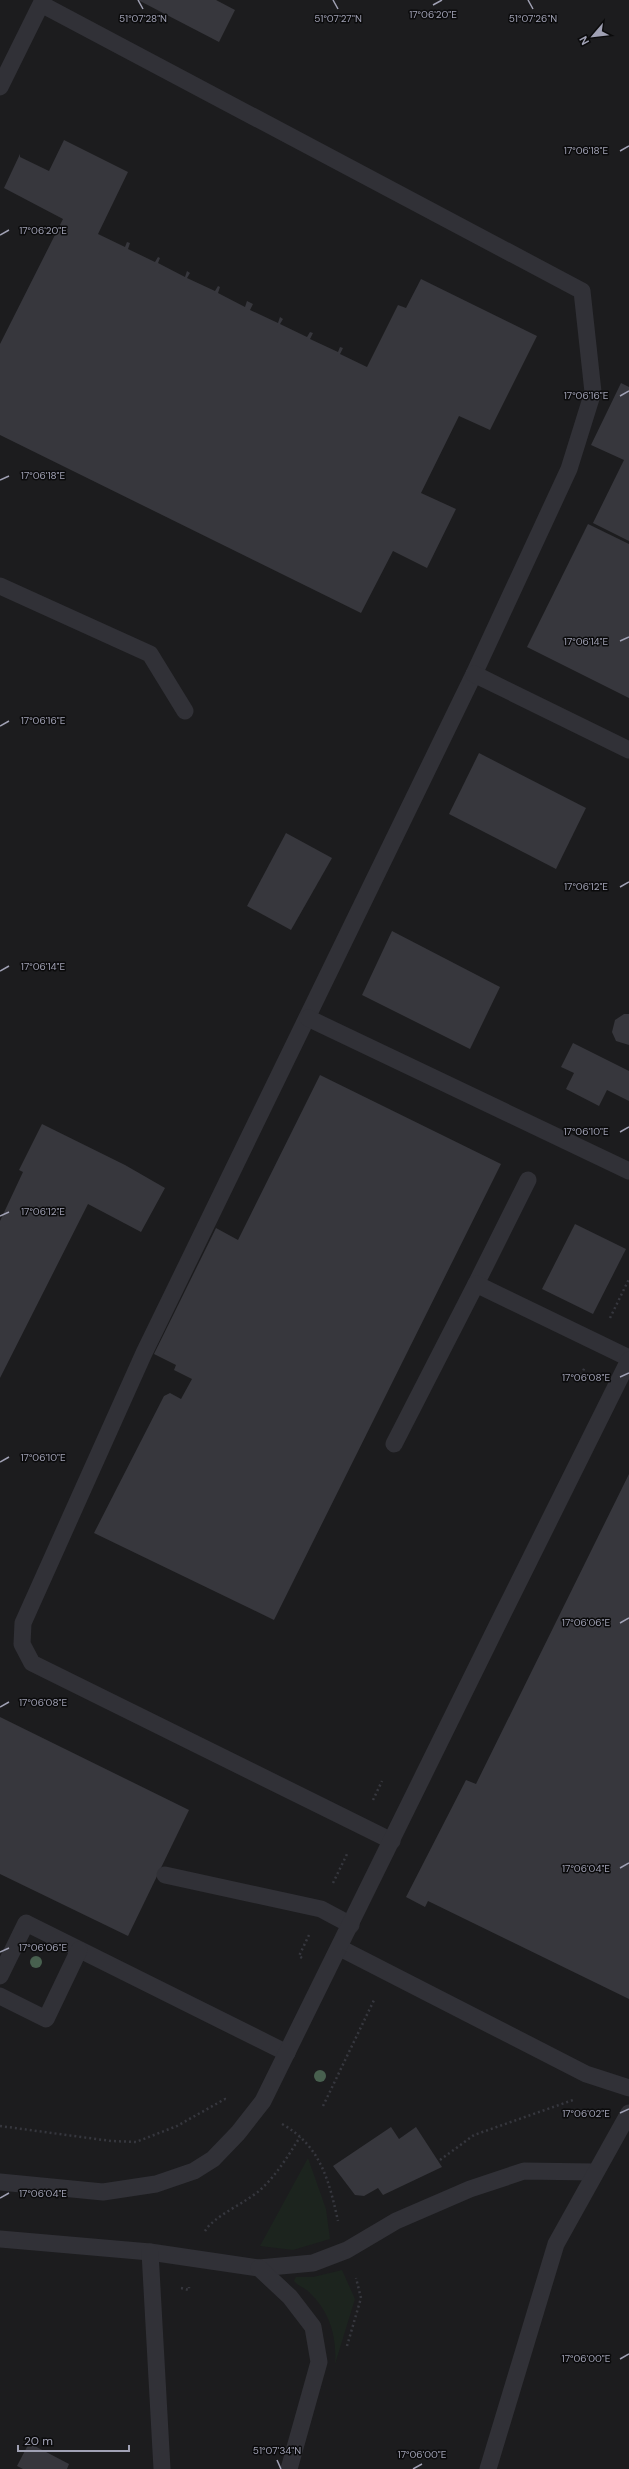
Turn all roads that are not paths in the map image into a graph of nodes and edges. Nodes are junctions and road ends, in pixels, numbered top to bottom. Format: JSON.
{"nodes":[{"id":1,"x":40,"y":2,"type":"edge"},
{"id":2,"x":0,"y":87,"type":"edge"},
{"id":3,"x":0,"y":586,"type":"edge"},
{"id":4,"x":474,"y":674,"type":"junction"},
{"id":5,"x":185,"y":710,"type":"dead end"},
{"id":6,"x":629,"y":750,"type":"edge"},
{"id":7,"x":308,"y":1018,"type":"junction"},
{"id":8,"x":629,"y":1171,"type":"edge"},
{"id":9,"x":528,"y":1180,"type":"dead end"},
{"id":10,"x":476,"y":1284,"type":"junction"},
{"id":11,"x":629,"y":1359,"type":"edge"},
{"id":12,"x":394,"y":1444,"type":"dead end"},
{"id":13,"x":392,"y":1842,"type":"junction"},
{"id":14,"x":165,"y":1874,"type":"dead end"},
{"id":15,"x":351,"y":1925,"type":"junction"},
{"id":16,"x":340,"y":1948,"type":"junction"},
{"id":17,"x":79,"y":1950,"type":"junction"},
{"id":18,"x":0,"y":1976,"type":"edge"},
{"id":19,"x":0,"y":1996,"type":"edge"},
{"id":20,"x":287,"y":2053,"type":"junction"},
{"id":21,"x":629,"y":2088,"type":"edge"},
{"id":22,"x":629,"y":2113,"type":"edge"},
{"id":23,"x":594,"y":2172,"type":"junction"},
{"id":24,"x":0,"y":2182,"type":"edge"},
{"id":25,"x":0,"y":2239,"type":"edge"},
{"id":26,"x":150,"y":2252,"type":"junction"},
{"id":27,"x":259,"y":2268,"type":"junction"},
{"id":28,"x":162,"y":2469,"type":"edge"},
{"id":29,"x":289,"y":2469,"type":"edge"},
{"id":30,"x":488,"y":2469,"type":"edge"}],
"edges":[{"from":1,"to":2,"type":"lane"},
{"from":1,"to":4,"type":"lane"},
{"from":3,"to":5,"type":"lane"},
{"from":4,"to":6,"type":"lane"},
{"from":4,"to":7,"type":"lane"},
{"from":7,"to":8,"type":"lane"},
{"from":7,"to":13,"type":"lane"},
{"from":9,"to":10,"type":"lane"},
{"from":10,"to":11,"type":"lane"},
{"from":10,"to":12,"type":"lane"},
{"from":11,"to":13,"type":"lane"},
{"from":13,"to":15,"type":"lane"},
{"from":14,"to":15,"type":"lane"},
{"from":15,"to":16,"type":"lane"},
{"from":16,"to":20,"type":"lane"},
{"from":16,"to":21,"type":"lane"},
{"from":17,"to":18,"type":"lane"},
{"from":17,"to":19,"type":"lane"},
{"from":17,"to":20,"type":"lane"},
{"from":20,"to":24,"type":"lane"},
{"from":22,"to":23,"type":"lane"},
{"from":23,"to":27,"type":"lane"},
{"from":23,"to":30,"type":"lane"},
{"from":25,"to":26,"type":"lane"},
{"from":26,"to":27,"type":"lane"},
{"from":26,"to":28,"type":"lane"},
{"from":27,"to":29,"type":"lane"}]}
